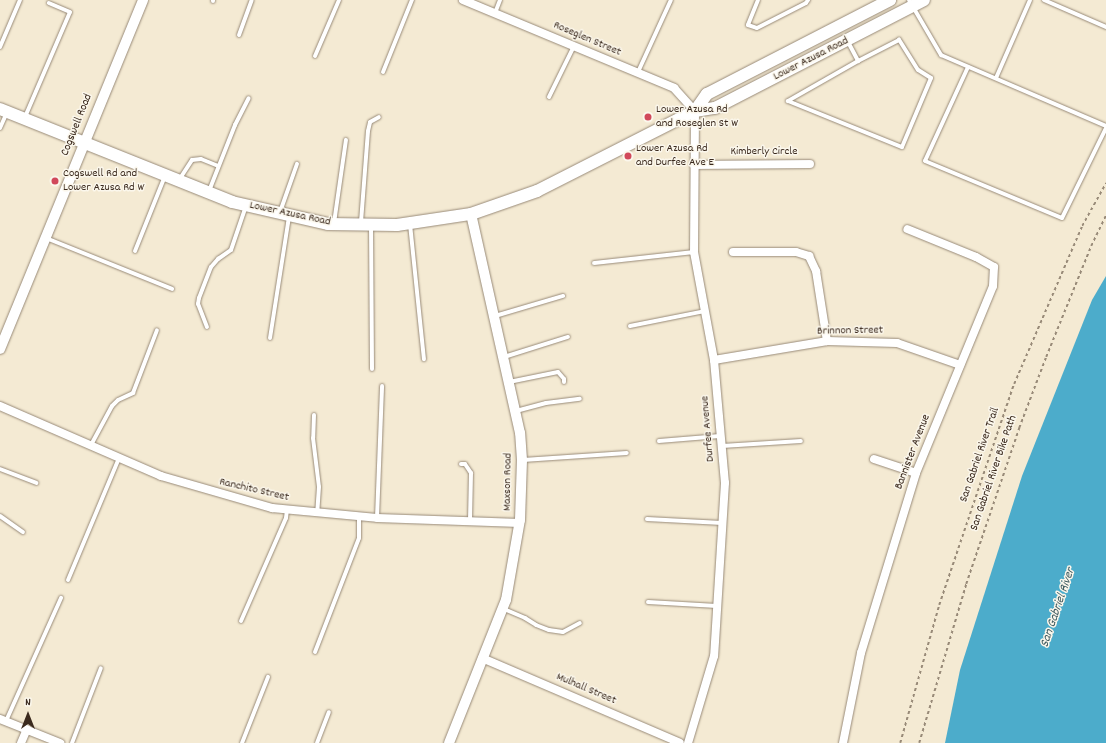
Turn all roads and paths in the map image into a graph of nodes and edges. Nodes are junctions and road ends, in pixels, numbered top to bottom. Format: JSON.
{"nodes":[{"id":1,"x":20,"y":0,"type":"edge"},
{"id":2,"x":143,"y":0,"type":"edge"},
{"id":3,"x":252,"y":0,"type":"edge"},
{"id":4,"x":339,"y":0,"type":"edge"},
{"id":5,"x":412,"y":0,"type":"edge"},
{"id":6,"x":463,"y":0,"type":"edge"},
{"id":7,"x":500,"y":0,"type":"edge"},
{"id":8,"x":671,"y":0,"type":"edge"},
{"id":9,"x":758,"y":0,"type":"edge"},
{"id":10,"x":808,"y":0,"type":"edge"},
{"id":11,"x":890,"y":0,"type":"edge"},
{"id":12,"x":924,"y":0,"type":"edge"},
{"id":13,"x":1030,"y":0,"type":"edge"},
{"id":14,"x":1044,"y":0,"type":"edge"},
{"id":15,"x":49,"y":3,"type":"dead end"},
{"id":16,"x":911,"y":3,"type":"edge"},
{"id":17,"x":495,"y":13,"type":"junction"},
{"id":18,"x":1106,"y":27,"type":"edge"},
{"id":19,"x":239,"y":35,"type":"dead end"},
{"id":20,"x":847,"y":40,"type":"junction"},
{"id":21,"x":574,"y":46,"type":"junction"},
{"id":22,"x":0,"y":47,"type":"edge"},
{"id":23,"x":316,"y":56,"type":"dead end"},
{"id":24,"x":858,"y":61,"type":"junction"},
{"id":25,"x":968,"y":67,"type":"junction"},
{"id":26,"x":383,"y":72,"type":"dead end"},
{"id":27,"x":638,"y":72,"type":"junction"},
{"id":28,"x":996,"y":78,"type":"junction"},
{"id":29,"x":549,"y":97,"type":"dead end"},
{"id":30,"x":249,"y":98,"type":"dead end"},
{"id":31,"x":3,"y":110,"type":"edge"},
{"id":32,"x":695,"y":111,"type":"junction"},
{"id":33,"x":379,"y":117,"type":"dead end"},
{"id":34,"x":25,"y":119,"type":"junction"},
{"id":35,"x":1106,"y":127,"type":"edge"},
{"id":36,"x":0,"y":128,"type":"edge"},
{"id":37,"x":346,"y":140,"type":"dead end"},
{"id":38,"x":84,"y":144,"type":"junction"},
{"id":39,"x":297,"y":164,"type":"dead end"},
{"id":40,"x":694,"y":164,"type":"junction"},
{"id":41,"x":810,"y":164,"type":"dead end"},
{"id":42,"x":218,"y":166,"type":"junction"},
{"id":43,"x":165,"y":176,"type":"junction"},
{"id":44,"x":179,"y":181,"type":"junction"},
{"id":45,"x":1106,"y":183,"type":"edge"},
{"id":46,"x":208,"y":193,"type":"junction"},
{"id":47,"x":246,"y":206,"type":"junction"},
{"id":48,"x":284,"y":214,"type":"junction"},
{"id":49,"x":471,"y":214,"type":"junction"},
{"id":50,"x":1106,"y":215,"type":"edge"},
{"id":51,"x":410,"y":223,"type":"junction"},
{"id":52,"x":334,"y":224,"type":"junction"},
{"id":53,"x":366,"y":225,"type":"junction"},
{"id":54,"x":907,"y":229,"type":"dead end"},
{"id":55,"x":45,"y":238,"type":"junction"},
{"id":56,"x":135,"y":251,"type":"dead end"},
{"id":57,"x":694,"y":252,"type":"junction"},
{"id":58,"x":733,"y":252,"type":"dead end"},
{"id":59,"x":594,"y":263,"type":"dead end"},
{"id":60,"x":172,"y":289,"type":"dead end"},
{"id":61,"x":563,"y":296,"type":"dead end"},
{"id":62,"x":705,"y":311,"type":"junction"},
{"id":63,"x":494,"y":316,"type":"junction"},
{"id":64,"x":630,"y":326,"type":"dead end"},
{"id":65,"x":207,"y":327,"type":"dead end"},
{"id":66,"x":157,"y":330,"type":"dead end"},
{"id":67,"x":568,"y":337,"type":"dead end"},
{"id":68,"x":270,"y":338,"type":"dead end"},
{"id":69,"x":826,"y":341,"type":"junction"},
{"id":70,"x":0,"y":349,"type":"edge"},
{"id":71,"x":503,"y":357,"type":"junction"},
{"id":72,"x":424,"y":359,"type":"dead end"},
{"id":73,"x":714,"y":360,"type":"junction"},
{"id":74,"x":960,"y":365,"type":"junction"},
{"id":75,"x":372,"y":369,"type":"dead end"},
{"id":76,"x":509,"y":382,"type":"junction"},
{"id":77,"x":564,"y":382,"type":"dead end"},
{"id":78,"x":382,"y":386,"type":"dead end"},
{"id":79,"x":580,"y":399,"type":"dead end"},
{"id":80,"x":0,"y":406,"type":"edge"},
{"id":81,"x":515,"y":411,"type":"junction"},
{"id":82,"x":314,"y":416,"type":"dead end"},
{"id":83,"x":721,"y":436,"type":"junction"},
{"id":84,"x":660,"y":442,"type":"dead end"},
{"id":85,"x":801,"y":442,"type":"dead end"},
{"id":86,"x":91,"y":446,"type":"junction"},
{"id":87,"x":722,"y":446,"type":"junction"},
{"id":88,"x":627,"y":453,"type":"dead end"},
{"id":89,"x":120,"y":458,"type":"junction"},
{"id":90,"x":874,"y":459,"type":"dead end"},
{"id":91,"x":522,"y":460,"type":"junction"},
{"id":92,"x":460,"y":464,"type":"dead end"},
{"id":93,"x":0,"y":468,"type":"edge"},
{"id":94,"x":916,"y":473,"type":"junction"},
{"id":95,"x":36,"y":483,"type":"dead end"},
{"id":96,"x":287,"y":510,"type":"junction"},
{"id":97,"x":317,"y":513,"type":"junction"},
{"id":98,"x":0,"y":516,"type":"edge"},
{"id":99,"x":360,"y":516,"type":"junction"},
{"id":100,"x":377,"y":518,"type":"junction"},
{"id":101,"x":647,"y":519,"type":"dead end"},
{"id":102,"x":470,"y":522,"type":"junction"},
{"id":103,"x":520,"y":523,"type":"junction"},
{"id":104,"x":723,"y":523,"type":"junction"},
{"id":105,"x":23,"y":532,"type":"dead end"},
{"id":106,"x":68,"y":580,"type":"dead end"},
{"id":107,"x":61,"y":598,"type":"dead end"},
{"id":108,"x":648,"y":602,"type":"dead end"},
{"id":109,"x":717,"y":606,"type":"junction"},
{"id":110,"x":503,"y":608,"type":"junction"},
{"id":111,"x":241,"y":621,"type":"dead end"},
{"id":112,"x":580,"y":623,"type":"dead end"},
{"id":113,"x":315,"y":652,"type":"dead end"},
{"id":114,"x":482,"y":658,"type":"junction"},
{"id":115,"x":102,"y":668,"type":"dead end"},
{"id":116,"x":268,"y":676,"type":"dead end"},
{"id":117,"x":329,"y":712,"type":"dead end"},
{"id":118,"x":3,"y":720,"type":"edge"},
{"id":119,"x":27,"y":730,"type":"junction"},
{"id":120,"x":21,"y":743,"type":"edge"},
{"id":121,"x":60,"y":743,"type":"edge"},
{"id":122,"x":72,"y":743,"type":"edge"},
{"id":123,"x":242,"y":743,"type":"edge"},
{"id":124,"x":317,"y":743,"type":"edge"},
{"id":125,"x":449,"y":743,"type":"edge"},
{"id":126,"x":680,"y":743,"type":"edge"},
{"id":127,"x":688,"y":743,"type":"edge"},
{"id":128,"x":843,"y":743,"type":"edge"},
{"id":129,"x":900,"y":743,"type":"edge"},
{"id":130,"x":919,"y":743,"type":"edge"}],
"edges":[{"from":1,"to":22,"type":"lane"},
{"from":2,"to":38,"type":"street","name":"Cogswell Road"},
{"from":3,"to":19,"type":"lane"},
{"from":4,"to":23,"type":"lane"},
{"from":5,"to":26,"type":"lane"},
{"from":6,"to":17,"type":"street","name":"Roseglen Street"},
{"from":7,"to":17,"type":"lane"},
{"from":8,"to":27,"type":"lane"},
{"from":9,"to":10,"type":"lane"},
{"from":11,"to":32,"type":"main road","name":"Lower Azusa Road"},
{"from":12,"to":16,"type":"main road","name":"Lower Azusa Road"},
{"from":13,"to":28,"type":"lane"},
{"from":14,"to":18,"type":"lane"},
{"from":15,"to":34,"type":"lane"},
{"from":16,"to":20,"type":"main road","name":"Lower Azusa Road"},
{"from":16,"to":25,"type":"lane"},
{"from":17,"to":21,"type":"street","name":"Roseglen Street"},
{"from":20,"to":24,"type":"lane"},
{"from":20,"to":32,"type":"main road","name":"Lower Azusa Road"},
{"from":21,"to":27,"type":"street","name":"Roseglen Street"},
{"from":21,"to":29,"type":"lane"},
{"from":24,"to":24,"type":"lane"},
{"from":25,"to":28,"type":"lane"},
{"from":25,"to":35,"type":"lane"},
{"from":27,"to":32,"type":"street","name":"Roseglen Street"},
{"from":28,"to":35,"type":"lane"},
{"from":30,"to":42,"type":"lane"},
{"from":31,"to":34,"type":"main road","name":"Lower Azusa Road"},
{"from":31,"to":36,"type":"lane"},
{"from":32,"to":40,"type":"street","name":"Durfee Avenue"},
{"from":32,"to":49,"type":"main road","name":"Lower Azusa Road"},
{"from":33,"to":53,"type":"lane"},
{"from":34,"to":38,"type":"main road","name":"Lower Azusa Road"},
{"from":37,"to":52,"type":"lane"},
{"from":38,"to":43,"type":"main road","name":"Lower Azusa Road"},
{"from":38,"to":55,"type":"street","name":"Cogswell Road"},
{"from":39,"to":48,"type":"lane"},
{"from":40,"to":41,"type":"street","name":"Kimberly Circle"},
{"from":40,"to":57,"type":"street","name":"Durfee Avenue"},
{"from":42,"to":44,"type":"lane"},
{"from":42,"to":46,"type":"lane"},
{"from":43,"to":44,"type":"main road","name":"Lower Azusa Road"},
{"from":43,"to":56,"type":"lane"},
{"from":44,"to":46,"type":"main road","name":"Lower Azusa Road"},
{"from":45,"to":129,"type":"path","name":"San Gabriel River Trail"},
{"from":46,"to":47,"type":"main road","name":"Lower Azusa Road"},
{"from":47,"to":48,"type":"main road","name":"Lower Azusa Road"},
{"from":47,"to":65,"type":"lane"},
{"from":48,"to":52,"type":"main road","name":"Lower Azusa Road"},
{"from":48,"to":68,"type":"lane"},
{"from":49,"to":51,"type":"main road","name":"Lower Azusa Road"},
{"from":49,"to":63,"type":"street","name":"Maxson Road"},
{"from":50,"to":130,"type":"path","name":"San Gabriel River Bike Path"},
{"from":51,"to":53,"type":"main road","name":"Lower Azusa Road"},
{"from":51,"to":72,"type":"lane"},
{"from":52,"to":53,"type":"main road","name":"Lower Azusa Road"},
{"from":53,"to":75,"type":"lane"},
{"from":54,"to":74,"type":"street","name":"Bannister Avenue"},
{"from":55,"to":60,"type":"lane"},
{"from":55,"to":70,"type":"street","name":"Cogswell Road"},
{"from":57,"to":59,"type":"lane"},
{"from":57,"to":62,"type":"street","name":"Durfee Avenue"},
{"from":58,"to":69,"type":"street"},
{"from":61,"to":63,"type":"lane"},
{"from":62,"to":64,"type":"lane"},
{"from":62,"to":73,"type":"street","name":"Durfee Avenue"},
{"from":63,"to":71,"type":"street","name":"Maxson Road"},
{"from":66,"to":86,"type":"lane"},
{"from":67,"to":71,"type":"lane"},
{"from":69,"to":73,"type":"street","name":"Brinnon Street"},
{"from":69,"to":74,"type":"street","name":"Brinnon Street"},
{"from":71,"to":76,"type":"street","name":"Maxson Road"},
{"from":73,"to":83,"type":"street","name":"Durfee Avenue"},
{"from":74,"to":94,"type":"street","name":"Bannister Avenue"},
{"from":76,"to":77,"type":"lane"},
{"from":76,"to":81,"type":"street","name":"Maxson Road"},
{"from":78,"to":100,"type":"lane"},
{"from":79,"to":81,"type":"lane"},
{"from":80,"to":86,"type":"street","name":"Ranchito Street"},
{"from":81,"to":91,"type":"street","name":"Maxson Road"},
{"from":82,"to":97,"type":"lane"},
{"from":83,"to":84,"type":"lane"},
{"from":83,"to":87,"type":"street","name":"Durfee Avenue"},
{"from":85,"to":87,"type":"lane"},
{"from":86,"to":89,"type":"street","name":"Ranchito Street"},
{"from":87,"to":104,"type":"street","name":"Durfee Avenue"},
{"from":88,"to":91,"type":"lane"},
{"from":89,"to":96,"type":"street","name":"Ranchito Street"},
{"from":89,"to":106,"type":"lane"},
{"from":90,"to":94,"type":"street"},
{"from":91,"to":103,"type":"street","name":"Maxson Road"},
{"from":92,"to":102,"type":"lane"},
{"from":93,"to":95,"type":"lane"},
{"from":94,"to":128,"type":"street","name":"Bannister Avenue"},
{"from":96,"to":97,"type":"street","name":"Ranchito Street"},
{"from":96,"to":111,"type":"lane"},
{"from":97,"to":99,"type":"street","name":"Ranchito Street"},
{"from":98,"to":105,"type":"lane"},
{"from":99,"to":100,"type":"street","name":"Ranchito Street"},
{"from":99,"to":113,"type":"lane"},
{"from":100,"to":102,"type":"street","name":"Ranchito Street"},
{"from":101,"to":104,"type":"lane"},
{"from":102,"to":103,"type":"street","name":"Ranchito Street"},
{"from":103,"to":110,"type":"street","name":"Maxson Road"},
{"from":104,"to":109,"type":"street","name":"Durfee Avenue"},
{"from":107,"to":118,"type":"lane"},
{"from":108,"to":109,"type":"lane"},
{"from":109,"to":127,"type":"street","name":"Durfee Avenue"},
{"from":110,"to":112,"type":"lane"},
{"from":110,"to":114,"type":"street","name":"Maxson Road"},
{"from":114,"to":125,"type":"street","name":"Maxson Road"},
{"from":114,"to":126,"type":"street","name":"Mulhall Street"},
{"from":115,"to":122,"type":"lane"},
{"from":116,"to":123,"type":"lane"},
{"from":117,"to":124,"type":"lane"},
{"from":118,"to":119,"type":"street"},
{"from":119,"to":120,"type":"street"},
{"from":119,"to":121,"type":"street"}]}
